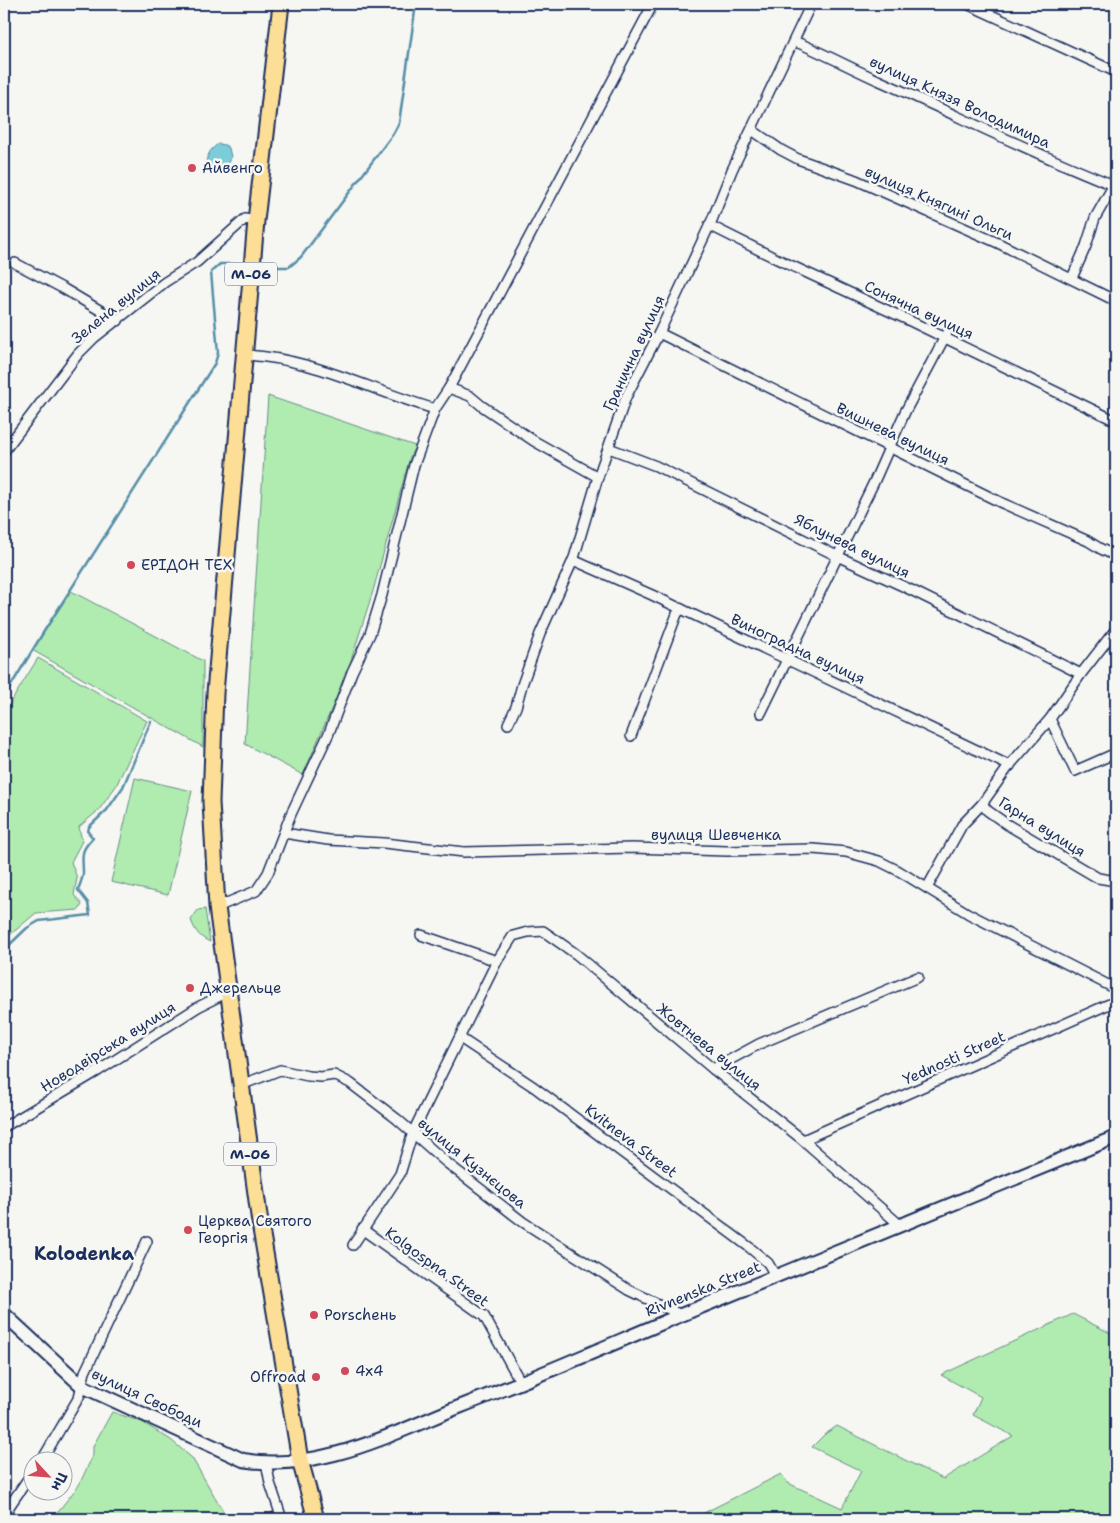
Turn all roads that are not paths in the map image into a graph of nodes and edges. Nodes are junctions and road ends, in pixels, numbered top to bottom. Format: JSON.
{"nodes":[{"id":1,"x":281,"y":4,"type":"edge"},
{"id":2,"x":653,"y":4,"type":"edge"},
{"id":3,"x":812,"y":4,"type":"edge"},
{"id":4,"x":967,"y":4,"type":"edge"},
{"id":5,"x":794,"y":41,"type":"junction"},
{"id":6,"x":1116,"y":72,"type":"edge"},
{"id":7,"x":752,"y":130,"type":"junction"},
{"id":8,"x":1116,"y":184,"type":"edge"},
{"id":9,"x":256,"y":221,"type":"junction"},
{"id":10,"x":709,"y":225,"type":"junction"},
{"id":11,"x":14,"y":263,"type":"dead end"},
{"id":12,"x":1072,"y":278,"type":"junction"},
{"id":13,"x":1116,"y":301,"type":"edge"},
{"id":14,"x":118,"y":321,"type":"junction"},
{"id":15,"x":659,"y":333,"type":"junction"},
{"id":16,"x":946,"y":336,"type":"junction"},
{"id":17,"x":244,"y":355,"type":"junction"},
{"id":18,"x":448,"y":388,"type":"junction"},
{"id":19,"x":435,"y":410,"type":"junction"},
{"id":20,"x":1116,"y":420,"type":"edge"},
{"id":21,"x":609,"y":448,"type":"junction"},
{"id":22,"x":890,"y":449,"type":"junction"},
{"id":23,"x":4,"y":451,"type":"edge"},
{"id":24,"x":598,"y":478,"type":"junction"},
{"id":25,"x":837,"y":556,"type":"junction"},
{"id":26,"x":1116,"y":556,"type":"edge"},
{"id":27,"x":573,"y":560,"type":"junction"},
{"id":28,"x":681,"y":609,"type":"junction"},
{"id":29,"x":1116,"y":629,"type":"edge"},
{"id":30,"x":786,"y":660,"type":"junction"},
{"id":31,"x":1082,"y":674,"type":"junction"},
{"id":32,"x":761,"y":713,"type":"dead end"},
{"id":33,"x":1050,"y":719,"type":"junction"},
{"id":34,"x":508,"y":724,"type":"dead end"},
{"id":35,"x":631,"y":736,"type":"dead end"},
{"id":36,"x":1116,"y":753,"type":"edge"},
{"id":37,"x":1010,"y":766,"type":"junction"},
{"id":38,"x":982,"y":804,"type":"junction"},
{"id":39,"x":284,"y":833,"type":"junction"},
{"id":40,"x":1116,"y":878,"type":"edge"},
{"id":41,"x":927,"y":888,"type":"junction"},
{"id":42,"x":217,"y":907,"type":"junction"},
{"id":43,"x":421,"y":935,"type":"dead end"},
{"id":44,"x":497,"y":961,"type":"junction"},
{"id":45,"x":918,"y":976,"type":"dead end"},
{"id":46,"x":1116,"y":989,"type":"edge"},
{"id":47,"x":228,"y":992,"type":"junction"},
{"id":48,"x":1116,"y":1001,"type":"edge"},
{"id":49,"x":460,"y":1038,"type":"junction"},
{"id":50,"x":713,"y":1069,"type":"junction"},
{"id":51,"x":241,"y":1086,"type":"junction"},
{"id":52,"x":4,"y":1127,"type":"edge"},
{"id":53,"x":413,"y":1132,"type":"junction"},
{"id":54,"x":1116,"y":1137,"type":"edge"},
{"id":55,"x":803,"y":1140,"type":"junction"},
{"id":56,"x":901,"y":1226,"type":"junction"},
{"id":57,"x":362,"y":1229,"type":"junction"},
{"id":58,"x":147,"y":1241,"type":"dead end"},
{"id":59,"x":353,"y":1245,"type":"dead end"},
{"id":60,"x":776,"y":1277,"type":"junction"},
{"id":61,"x":4,"y":1314,"type":"edge"},
{"id":62,"x":681,"y":1315,"type":"junction"},
{"id":63,"x":521,"y":1383,"type":"junction"},
{"id":64,"x":82,"y":1386,"type":"junction"},
{"id":65,"x":48,"y":1450,"type":"edge"},
{"id":66,"x":300,"y":1460,"type":"junction"},
{"id":67,"x":266,"y":1462,"type":"junction"},
{"id":68,"x":22,"y":1488,"type":"edge"},
{"id":69,"x":4,"y":1514,"type":"edge"},
{"id":70,"x":273,"y":1519,"type":"edge"},
{"id":71,"x":316,"y":1519,"type":"edge"}],
"edges":[{"from":1,"to":9,"type":"highway","number":"М-06"},
{"from":2,"to":18,"type":"street"},
{"from":3,"to":5,"type":"street","name":"Гранична вулиця"},
{"from":4,"to":6,"type":"street"},
{"from":5,"to":7,"type":"street","name":"Гранична вулиця"},
{"from":5,"to":8,"type":"street","name":"вулиця Князя Володимира"},
{"from":7,"to":10,"type":"street","name":"Гранична вулиця"},
{"from":7,"to":12,"type":"street","name":"вулиця Княгині Ольги"},
{"from":8,"to":12,"type":"street"},
{"from":9,"to":14,"type":"street","name":"Зелена вулиця"},
{"from":9,"to":17,"type":"highway","number":"М-06"},
{"from":10,"to":15,"type":"street","name":"Гранична вулиця"},
{"from":10,"to":16,"type":"street","name":"Сонячна вулиця"},
{"from":11,"to":14,"type":"street"},
{"from":12,"to":13,"type":"street","name":"вулиця Княгині Ольги"},
{"from":14,"to":23,"type":"street","name":"Зелена вулиця"},
{"from":15,"to":21,"type":"street","name":"Гранична вулиця"},
{"from":15,"to":22,"type":"street","name":"Вишнева вулиця"},
{"from":16,"to":20,"type":"street","name":"Сонячна вулиця"},
{"from":16,"to":22,"type":"street"},
{"from":17,"to":19,"type":"street"},
{"from":17,"to":42,"type":"highway","number":"М-06"},
{"from":18,"to":19,"type":"street"},
{"from":18,"to":24,"type":"street"},
{"from":19,"to":39,"type":"street"},
{"from":21,"to":24,"type":"street","name":"Гранична вулиця"},
{"from":21,"to":25,"type":"street","name":"Яблунева вулиця"},
{"from":22,"to":25,"type":"street"},
{"from":22,"to":26,"type":"street","name":"Вишнева вулиця"},
{"from":24,"to":27,"type":"street","name":"Гранична вулиця"},
{"from":25,"to":30,"type":"street"},
{"from":25,"to":31,"type":"street","name":"Яблунева вулиця"},
{"from":27,"to":28,"type":"street","name":"Виноградна вулиця"},
{"from":27,"to":34,"type":"street","name":"Гранична вулиця"},
{"from":28,"to":30,"type":"street","name":"Виноградна вулиця"},
{"from":28,"to":35,"type":"street"},
{"from":29,"to":31,"type":"street"},
{"from":30,"to":32,"type":"street"},
{"from":30,"to":37,"type":"street","name":"Виноградна вулиця"},
{"from":31,"to":33,"type":"street"},
{"from":33,"to":36,"type":"street"},
{"from":33,"to":37,"type":"street"},
{"from":37,"to":38,"type":"street"},
{"from":38,"to":40,"type":"street","name":"Гарна вулиця"},
{"from":38,"to":41,"type":"street"},
{"from":39,"to":41,"type":"street","name":"вулиця Шевченка"},
{"from":39,"to":42,"type":"street"},
{"from":41,"to":46,"type":"street","name":"вулиця Шевченка"},
{"from":42,"to":47,"type":"highway","number":"М-06"},
{"from":43,"to":44,"type":"street"},
{"from":44,"to":49,"type":"street","name":"Жовтнева вулиця"},
{"from":44,"to":50,"type":"street","name":"Жовтнева вулиця"},
{"from":45,"to":50,"type":"street"},
{"from":47,"to":51,"type":"highway","number":"М-06"},
{"from":47,"to":52,"type":"street","name":"Новодвірська вулиця"},
{"from":48,"to":55,"type":"street","name":"Yednosti Street"},
{"from":49,"to":53,"type":"street","name":"Жовтнева вулиця"},
{"from":49,"to":60,"type":"street","name":"Kvitneva Street"},
{"from":50,"to":55,"type":"street","name":"Жовтнева вулиця"},
{"from":51,"to":53,"type":"street","name":"вулиця Кузнєцова"},
{"from":51,"to":66,"type":"highway","number":"М-06"},
{"from":53,"to":57,"type":"street","name":"Жовтнева вулиця"},
{"from":53,"to":62,"type":"street","name":"вулиця Кузнєцова"},
{"from":54,"to":56,"type":"main road","name":"Rivnenska Street"},
{"from":55,"to":56,"type":"street","name":"Жовтнева вулиця"},
{"from":56,"to":60,"type":"main road","name":"Rivnenska Street"},
{"from":57,"to":59,"type":"street","name":"Жовтнева вулиця"},
{"from":57,"to":63,"type":"street","name":"Kolgospna Street"},
{"from":58,"to":64,"type":"street"},
{"from":60,"to":62,"type":"main road","name":"Rivnenska Street"},
{"from":61,"to":64,"type":"main road","name":"вулиця Свободи"},
{"from":62,"to":63,"type":"main road","name":"Rivnenska Street"},
{"from":63,"to":66,"type":"main road","name":"Rivnenska Street"},
{"from":64,"to":65,"type":"street"},
{"from":64,"to":67,"type":"main road","name":"вулиця Свободи"},
{"from":66,"to":67,"type":"main road","name":"вулиця Свободи"},
{"from":66,"to":71,"type":"highway","number":"М-06"},
{"from":67,"to":70,"type":"street"},
{"from":68,"to":69,"type":"street"}]}
